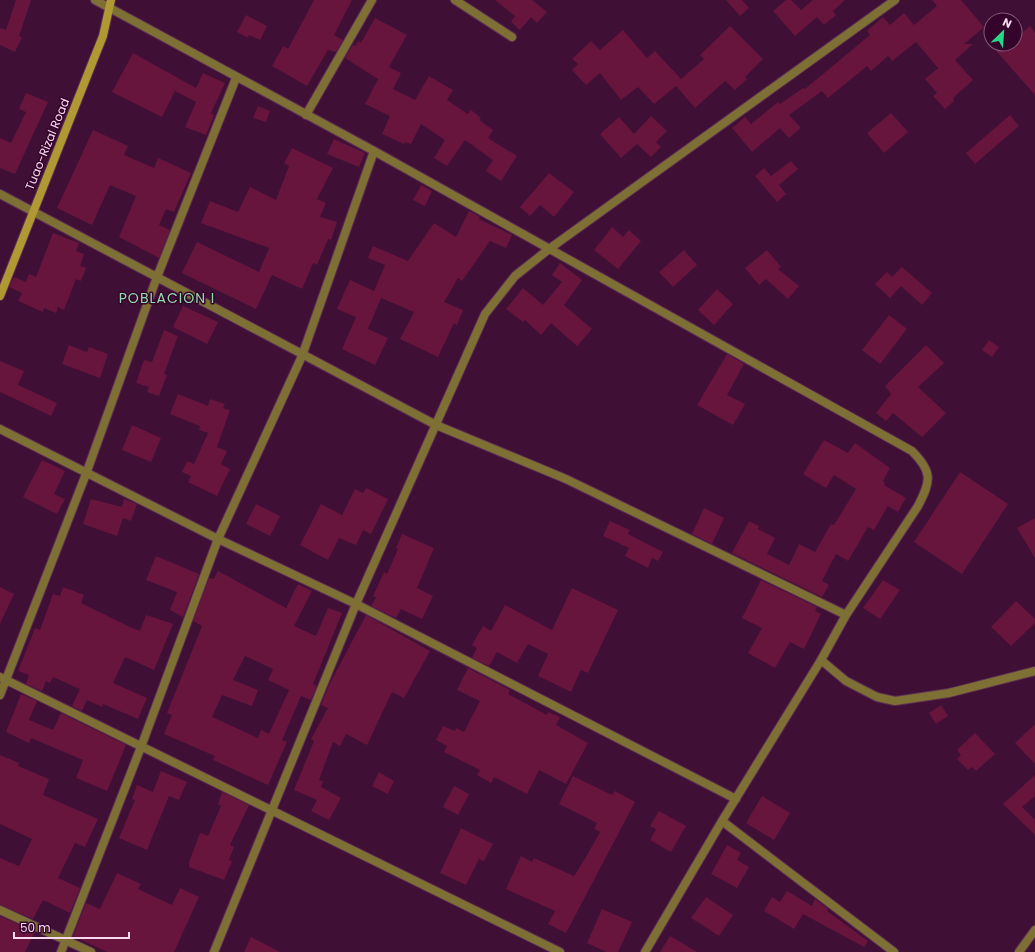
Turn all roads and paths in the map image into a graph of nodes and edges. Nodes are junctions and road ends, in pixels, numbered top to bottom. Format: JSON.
{"nodes":[{"id":1,"x":95,"y":0,"type":"edge"},
{"id":2,"x":372,"y":0,"type":"edge"},
{"id":3,"x":455,"y":0,"type":"edge"},
{"id":4,"x":895,"y":0,"type":"edge"},
{"id":5,"x":110,"y":4,"type":"edge"},
{"id":6,"x":512,"y":37,"type":"dead end"},
{"id":7,"x":236,"y":78,"type":"junction"},
{"id":8,"x":306,"y":115,"type":"junction"},
{"id":9,"x":374,"y":151,"type":"junction"},
{"id":10,"x":0,"y":194,"type":"edge"},
{"id":11,"x":32,"y":211,"type":"junction"},
{"id":12,"x":549,"y":249,"type":"junction"},
{"id":13,"x":157,"y":277,"type":"junction"},
{"id":14,"x":0,"y":296,"type":"edge"},
{"id":15,"x":302,"y":356,"type":"junction"},
{"id":16,"x":436,"y":425,"type":"junction"},
{"id":17,"x":0,"y":429,"type":"edge"},
{"id":18,"x":86,"y":474,"type":"junction"},
{"id":19,"x":218,"y":539,"type":"junction"},
{"id":20,"x":356,"y":604,"type":"junction"},
{"id":21,"x":846,"y":616,"type":"junction"},
{"id":22,"x":821,"y":660,"type":"junction"},
{"id":23,"x":1035,"y":671,"type":"edge"},
{"id":24,"x":3,"y":678,"type":"edge"},
{"id":25,"x":0,"y":695,"type":"edge"},
{"id":26,"x":141,"y":746,"type":"junction"},
{"id":27,"x":736,"y":799,"type":"junction"},
{"id":28,"x":274,"y":810,"type":"junction"},
{"id":29,"x":722,"y":821,"type":"junction"},
{"id":30,"x":0,"y":910,"type":"edge"},
{"id":31,"x":1035,"y":930,"type":"edge"},
{"id":32,"x":65,"y":940,"type":"junction"},
{"id":33,"x":61,"y":952,"type":"edge"},
{"id":34,"x":91,"y":952,"type":"edge"},
{"id":35,"x":214,"y":952,"type":"edge"},
{"id":36,"x":560,"y":952,"type":"edge"},
{"id":37,"x":645,"y":952,"type":"edge"},
{"id":38,"x":894,"y":952,"type":"edge"},
{"id":39,"x":1019,"y":952,"type":"edge"}],
"edges":[{"from":1,"to":5,"type":"street"},
{"from":2,"to":8,"type":"street"},
{"from":3,"to":6,"type":"street"},
{"from":4,"to":12,"type":"street"},
{"from":5,"to":7,"type":"street"},
{"from":5,"to":11,"type":"main road","name":"Tuao-Rizal Road"},
{"from":7,"to":8,"type":"street"},
{"from":7,"to":13,"type":"street"},
{"from":8,"to":9,"type":"street"},
{"from":9,"to":12,"type":"street"},
{"from":9,"to":15,"type":"street"},
{"from":10,"to":11,"type":"street"},
{"from":11,"to":13,"type":"street"},
{"from":11,"to":14,"type":"main road","name":"Tuao-Rizal Road"},
{"from":12,"to":16,"type":"street"},
{"from":12,"to":21,"type":"street"},
{"from":13,"to":15,"type":"street"},
{"from":13,"to":18,"type":"street"},
{"from":15,"to":16,"type":"street"},
{"from":15,"to":19,"type":"street"},
{"from":16,"to":20,"type":"street"},
{"from":16,"to":21,"type":"street"},
{"from":17,"to":18,"type":"street"},
{"from":18,"to":19,"type":"street"},
{"from":18,"to":24,"type":"street"},
{"from":19,"to":20,"type":"street"},
{"from":19,"to":26,"type":"street"},
{"from":20,"to":27,"type":"street"},
{"from":20,"to":28,"type":"street"},
{"from":21,"to":22,"type":"street"},
{"from":22,"to":23,"type":"street"},
{"from":22,"to":27,"type":"street"},
{"from":24,"to":25,"type":"street"},
{"from":24,"to":26,"type":"street"},
{"from":26,"to":28,"type":"street"},
{"from":26,"to":32,"type":"street"},
{"from":27,"to":29,"type":"street"},
{"from":28,"to":35,"type":"street"},
{"from":28,"to":36,"type":"street"},
{"from":29,"to":37,"type":"street"},
{"from":29,"to":38,"type":"street"},
{"from":30,"to":32,"type":"street"},
{"from":31,"to":39,"type":"street"},
{"from":32,"to":33,"type":"street"},
{"from":32,"to":34,"type":"street"}]}
